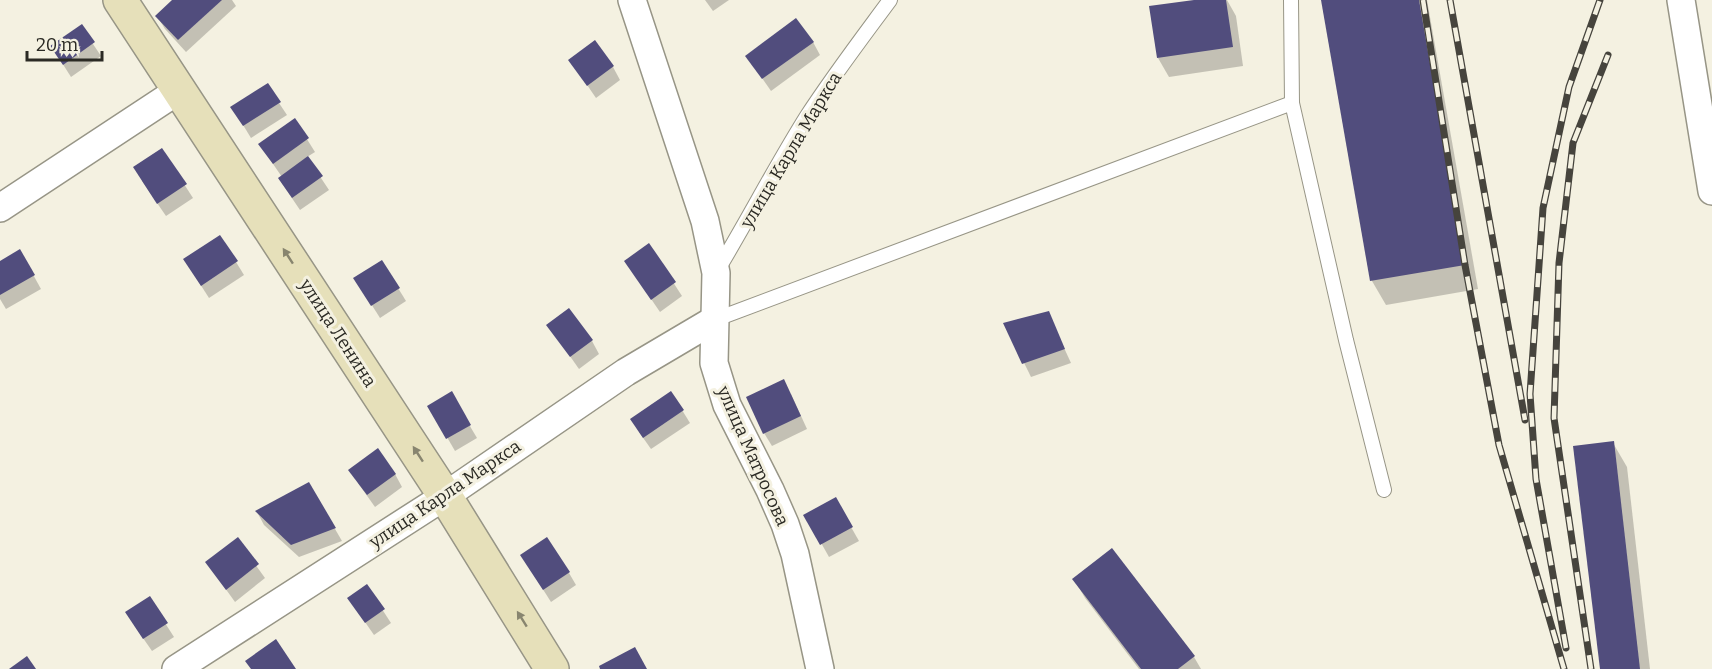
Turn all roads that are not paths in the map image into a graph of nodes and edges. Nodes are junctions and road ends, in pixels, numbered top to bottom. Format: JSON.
{"nodes":[{"id":1,"x":120,"y":0,"type":"edge"},
{"id":2,"x":632,"y":0,"type":"edge"},
{"id":3,"x":890,"y":0,"type":"edge"},
{"id":4,"x":1292,"y":0,"type":"edge"},
{"id":5,"x":1681,"y":0,"type":"edge"},
{"id":6,"x":179,"y":90,"type":"junction"},
{"id":7,"x":1292,"y":103,"type":"junction"},
{"id":8,"x":1712,"y":191,"type":"edge"},
{"id":9,"x":0,"y":208,"type":"edge"},
{"id":10,"x":716,"y":273,"type":"junction"},
{"id":11,"x":714,"y":320,"type":"junction"},
{"id":12,"x":1384,"y":490,"type":"dead end"},
{"id":13,"x":445,"y":496,"type":"junction"},
{"id":14,"x":176,"y":669,"type":"edge"},
{"id":15,"x":552,"y":669,"type":"edge"},
{"id":16,"x":820,"y":669,"type":"edge"}],
"edges":[{"from":1,"to":6,"type":"street","name":"улица Ленина"},
{"from":2,"to":10,"type":"street","name":"улица Матросова"},
{"from":3,"to":10,"type":"lane","name":"улица Карла Маркса"},
{"from":4,"to":7,"type":"lane"},
{"from":5,"to":8,"type":"street"},
{"from":6,"to":9,"type":"street"},
{"from":13,"to":6,"type":"street","name":"улица Ленина","one_way":true},
{"from":7,"to":11,"type":"lane"},
{"from":7,"to":12,"type":"lane"},
{"from":10,"to":11,"type":"street","name":"улица Матросова"},
{"from":11,"to":13,"type":"street","name":"улица Карла Маркса"},
{"from":11,"to":16,"type":"street","name":"улица Матросова"},
{"from":13,"to":14,"type":"street","name":"улица Карла Маркса"},
{"from":15,"to":13,"type":"street","name":"улица Ленина","one_way":true}]}
